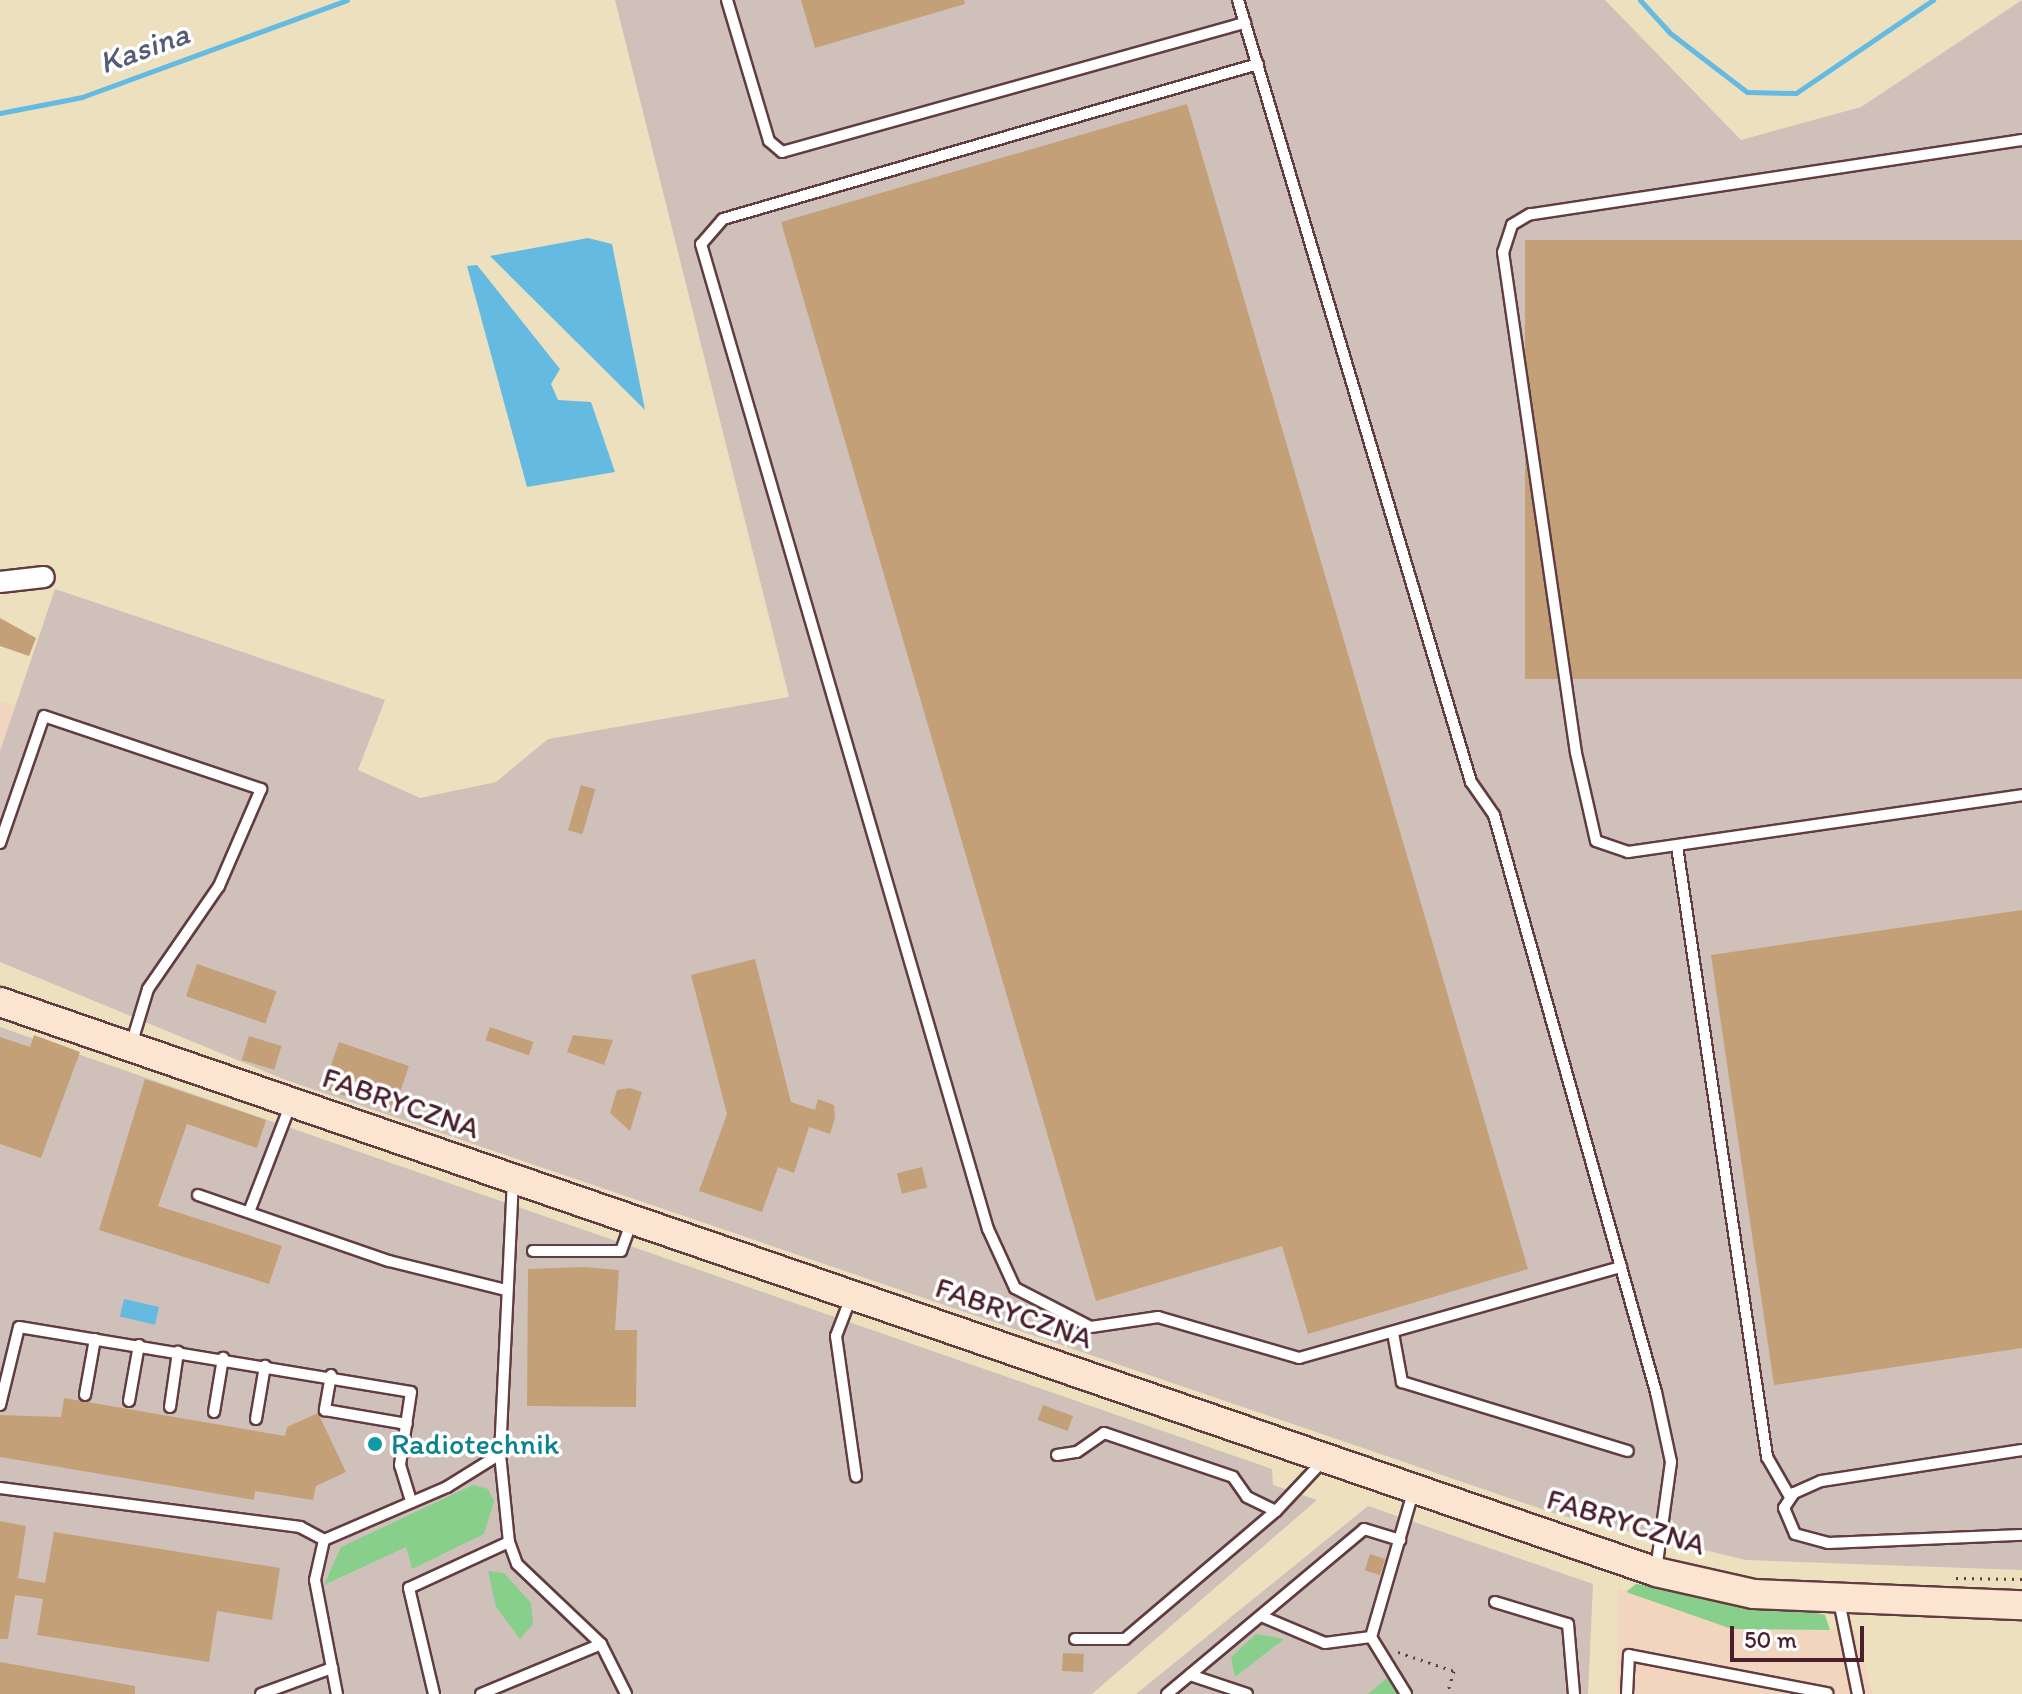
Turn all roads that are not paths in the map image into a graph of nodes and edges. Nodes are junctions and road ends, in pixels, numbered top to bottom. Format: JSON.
{"nodes":[{"id":1,"x":727,"y":0,"type":"edge"},
{"id":2,"x":1238,"y":0,"type":"edge"},
{"id":3,"x":1245,"y":23,"type":"junction"},
{"id":4,"x":1258,"y":64,"type":"junction"},
{"id":5,"x":2022,"y":140,"type":"edge"},
{"id":6,"x":44,"y":577,"type":"dead end"},
{"id":7,"x":0,"y":582,"type":"edge"},
{"id":8,"x":2022,"y":795,"type":"edge"},
{"id":9,"x":0,"y":843,"type":"edge"},
{"id":10,"x":1677,"y":846,"type":"junction"},
{"id":11,"x":0,"y":1002,"type":"edge"},
{"id":12,"x":131,"y":1047,"type":"junction"},
{"id":13,"x":292,"y":1101,"type":"junction"},
{"id":14,"x":513,"y":1177,"type":"junction"},
{"id":15,"x":198,"y":1195,"type":"dead end"},
{"id":16,"x":249,"y":1212,"type":"junction"},
{"id":17,"x":632,"y":1218,"type":"junction"},
{"id":18,"x":533,"y":1251,"type":"dead end"},
{"id":19,"x":1621,"y":1267,"type":"junction"},
{"id":20,"x":506,"y":1290,"type":"junction"},
{"id":21,"x":852,"y":1295,"type":"junction"},
{"id":22,"x":1393,"y":1333,"type":"junction"},
{"id":23,"x":95,"y":1339,"type":"junction"},
{"id":24,"x":139,"y":1345,"type":"junction"},
{"id":25,"x":178,"y":1352,"type":"junction"},
{"id":26,"x":223,"y":1358,"type":"junction"},
{"id":27,"x":265,"y":1366,"type":"junction"},
{"id":28,"x":331,"y":1375,"type":"junction"},
{"id":29,"x":85,"y":1395,"type":"dead end"},
{"id":30,"x":129,"y":1401,"type":"dead end"},
{"id":31,"x":0,"y":1405,"type":"edge"},
{"id":32,"x":170,"y":1407,"type":"dead end"},
{"id":33,"x":214,"y":1412,"type":"dead end"},
{"id":34,"x":256,"y":1419,"type":"dead end"},
{"id":35,"x":407,"y":1424,"type":"junction"},
{"id":36,"x":2022,"y":1450,"type":"edge"},
{"id":37,"x":1628,"y":1451,"type":"dead end"},
{"id":38,"x":500,"y":1454,"type":"junction"},
{"id":39,"x":1057,"y":1455,"type":"dead end"},
{"id":40,"x":1326,"y":1458,"type":"junction"},
{"id":41,"x":856,"y":1477,"type":"dead end"},
{"id":42,"x":0,"y":1488,"type":"edge"},
{"id":43,"x":1415,"y":1489,"type":"junction"},
{"id":44,"x":1790,"y":1497,"type":"junction"},
{"id":45,"x":411,"y":1501,"type":"junction"},
{"id":46,"x":1276,"y":1511,"type":"junction"},
{"id":47,"x":2019,"y":1538,"type":"edge"},
{"id":48,"x":324,"y":1540,"type":"junction"},
{"id":49,"x":1400,"y":1540,"type":"junction"},
{"id":50,"x":509,"y":1542,"type":"junction"},
{"id":51,"x":1656,"y":1572,"type":"junction"},
{"id":52,"x":1839,"y":1601,"type":"junction"},
{"id":53,"x":1495,"y":1602,"type":"dead end"},
{"id":54,"x":2022,"y":1605,"type":"edge"},
{"id":55,"x":1261,"y":1616,"type":"junction"},
{"id":56,"x":1371,"y":1637,"type":"junction"},
{"id":57,"x":1075,"y":1639,"type":"dead end"},
{"id":58,"x":601,"y":1644,"type":"junction"},
{"id":59,"x":332,"y":1668,"type":"junction"},
{"id":60,"x":1190,"y":1675,"type":"junction"},
{"id":61,"x":1827,"y":1693,"type":"edge"},
{"id":62,"x":261,"y":1694,"type":"edge"},
{"id":63,"x":337,"y":1694,"type":"edge"},
{"id":64,"x":434,"y":1694,"type":"edge"},
{"id":65,"x":481,"y":1694,"type":"edge"},
{"id":66,"x":626,"y":1694,"type":"edge"},
{"id":67,"x":1167,"y":1694,"type":"edge"},
{"id":68,"x":1247,"y":1694,"type":"edge"},
{"id":69,"x":1406,"y":1694,"type":"edge"},
{"id":70,"x":1574,"y":1694,"type":"edge"},
{"id":71,"x":1627,"y":1694,"type":"edge"},
{"id":72,"x":1858,"y":1694,"type":"edge"}],
"edges":[{"from":1,"to":3,"type":"lane"},
{"from":2,"to":3,"type":"lane"},
{"from":3,"to":4,"type":"lane"},
{"from":4,"to":19,"type":"lane"},
{"from":4,"to":22,"type":"lane"},
{"from":5,"to":10,"type":"lane"},
{"from":6,"to":7,"type":"street"},
{"from":8,"to":10,"type":"lane"},
{"from":9,"to":12,"type":"lane"},
{"from":10,"to":44,"type":"lane"},
{"from":11,"to":12,"type":"main road","name":"FABRYCZNA"},
{"from":12,"to":13,"type":"main road","name":"FABRYCZNA"},
{"from":13,"to":14,"type":"main road","name":"FABRYCZNA"},
{"from":13,"to":16,"type":"lane"},
{"from":14,"to":17,"type":"main road","name":"FABRYCZNA"},
{"from":14,"to":20,"type":"lane"},
{"from":15,"to":16,"type":"lane"},
{"from":16,"to":20,"type":"lane"},
{"from":17,"to":18,"type":"lane"},
{"from":17,"to":21,"type":"main road","name":"FABRYCZNA"},
{"from":19,"to":22,"type":"lane"},
{"from":19,"to":51,"type":"lane"},
{"from":20,"to":38,"type":"lane"},
{"from":21,"to":40,"type":"main road","name":"FABRYCZNA"},
{"from":21,"to":41,"type":"lane"},
{"from":22,"to":37,"type":"lane"},
{"from":23,"to":24,"type":"lane"},
{"from":23,"to":29,"type":"lane"},
{"from":23,"to":31,"type":"lane"},
{"from":24,"to":25,"type":"lane"},
{"from":24,"to":30,"type":"lane"},
{"from":25,"to":26,"type":"lane"},
{"from":25,"to":32,"type":"lane"},
{"from":26,"to":27,"type":"lane"},
{"from":26,"to":33,"type":"lane"},
{"from":27,"to":28,"type":"lane"},
{"from":27,"to":34,"type":"lane"},
{"from":28,"to":35,"type":"lane"},
{"from":28,"to":35,"type":"lane"},
{"from":35,"to":45,"type":"lane"},
{"from":36,"to":44,"type":"lane"},
{"from":38,"to":45,"type":"lane"},
{"from":38,"to":50,"type":"lane"},
{"from":39,"to":46,"type":"lane"},
{"from":40,"to":43,"type":"main road","name":"FABRYCZNA"},
{"from":40,"to":46,"type":"lane"},
{"from":42,"to":48,"type":"lane"},
{"from":43,"to":49,"type":"lane"},
{"from":43,"to":51,"type":"main road","name":"FABRYCZNA"},
{"from":44,"to":47,"type":"lane"},
{"from":45,"to":48,"type":"lane"},
{"from":46,"to":57,"type":"lane"},
{"from":48,"to":59,"type":"lane"},
{"from":49,"to":55,"type":"lane"},
{"from":49,"to":56,"type":"lane"},
{"from":50,"to":58,"type":"lane"},
{"from":50,"to":64,"type":"lane"},
{"from":51,"to":52,"type":"main road","name":"FABRYCZNA"},
{"from":52,"to":54,"type":"main road","name":"FABRYCZNA"},
{"from":52,"to":72,"type":"lane"},
{"from":53,"to":70,"type":"lane"},
{"from":55,"to":56,"type":"lane"},
{"from":55,"to":60,"type":"lane"},
{"from":56,"to":69,"type":"lane"},
{"from":58,"to":65,"type":"lane"},
{"from":58,"to":66,"type":"lane"},
{"from":59,"to":62,"type":"lane"},
{"from":59,"to":63,"type":"lane"},
{"from":60,"to":67,"type":"lane"},
{"from":60,"to":68,"type":"lane"},
{"from":61,"to":71,"type":"lane"}]}
